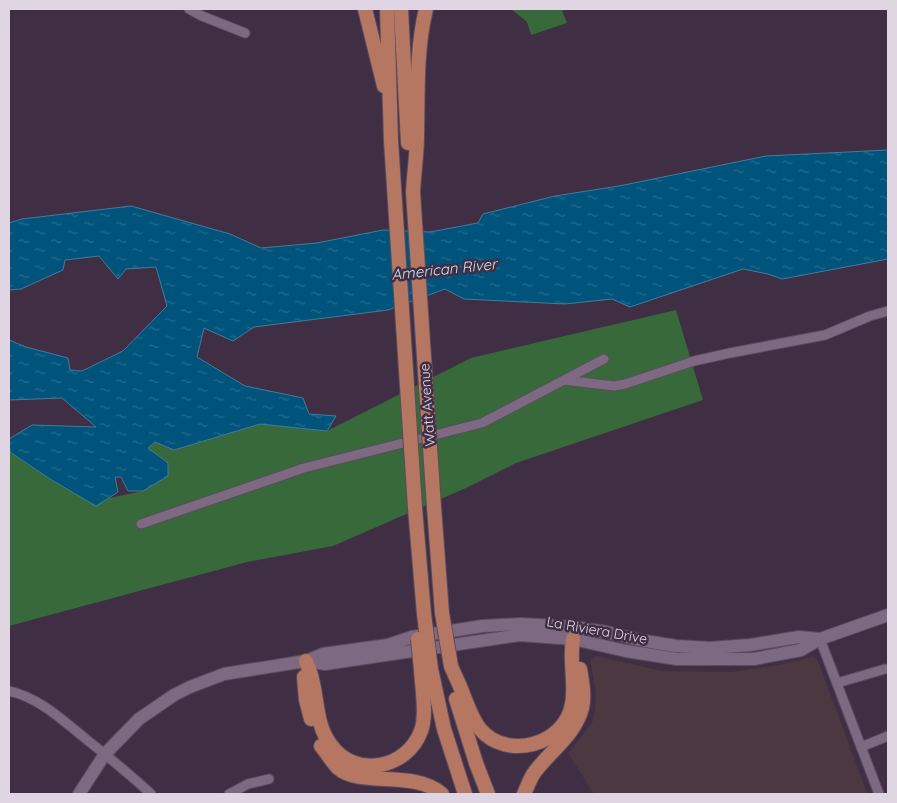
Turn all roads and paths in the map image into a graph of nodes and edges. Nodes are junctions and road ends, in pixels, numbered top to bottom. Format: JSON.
{"nodes":[{"id":1,"x":189,"y":9,"type":"edge"},
{"id":2,"x":365,"y":9,"type":"edge"},
{"id":3,"x":387,"y":9,"type":"edge"},
{"id":4,"x":401,"y":9,"type":"edge"},
{"id":5,"x":426,"y":9,"type":"edge"},
{"id":6,"x":245,"y":33,"type":"dead end"},
{"id":7,"x":389,"y":100,"type":"junction"},
{"id":8,"x":412,"y":139,"type":"junction"},
{"id":9,"x":888,"y":311,"type":"edge"},
{"id":10,"x":604,"y":359,"type":"dead end"},
{"id":11,"x":564,"y":380,"type":"junction"},
{"id":12,"x":141,"y":524,"type":"dead end"},
{"id":13,"x":888,"y":615,"type":"edge"},
{"id":14,"x":573,"y":639,"type":"junction"},
{"id":15,"x":820,"y":639,"type":"junction"},
{"id":16,"x":750,"y":645,"type":"junction"},
{"id":17,"x":700,"y":660,"type":"junction"},
{"id":18,"x":306,"y":661,"type":"junction"},
{"id":19,"x":450,"y":666,"type":"junction"},
{"id":20,"x":426,"y":669,"type":"junction"},
{"id":21,"x":885,"y":669,"type":"dead end"},
{"id":22,"x":837,"y":683,"type":"junction"},
{"id":23,"x":9,"y":691,"type":"edge"},
{"id":24,"x":888,"y":736,"type":"edge"},
{"id":25,"x":861,"y":747,"type":"junction"},
{"id":26,"x":105,"y":754,"type":"junction"},
{"id":27,"x":269,"y":779,"type":"dead end"},
{"id":28,"x":79,"y":794,"type":"edge"},
{"id":29,"x":151,"y":794,"type":"edge"},
{"id":30,"x":230,"y":794,"type":"edge"},
{"id":31,"x":442,"y":794,"type":"edge"},
{"id":32,"x":465,"y":794,"type":"edge"},
{"id":33,"x":488,"y":794,"type":"edge"},
{"id":34,"x":524,"y":794,"type":"edge"},
{"id":35,"x":879,"y":794,"type":"edge"}],
"edges":[{"from":1,"to":6,"type":"street"},
{"from":2,"to":7,"type":"main road"},
{"from":3,"to":7,"type":"main road","name":"Watt Avenue"},
{"from":4,"to":8,"type":"main road","name":"Watt Avenue"},
{"from":5,"to":8,"type":"main road"},
{"from":7,"to":20,"type":"main road","name":"Watt Avenue","bridge":true},
{"from":8,"to":19,"type":"main road","name":"Watt Avenue","bridge":true},
{"from":9,"to":11,"type":"street"},
{"from":10,"to":11,"type":"street"},
{"from":11,"to":12,"type":"street"},
{"from":13,"to":15,"type":"street","name":"La Riviera Drive"},
{"from":14,"to":17,"type":"street","name":"La Riviera Drive"},
{"from":14,"to":18,"type":"street","name":"La Riviera Drive"},
{"from":14,"to":19,"type":"main road"},
{"from":14,"to":34,"type":"main road"},
{"from":15,"to":16,"type":"street","name":"La Riviera Drive"},
{"from":15,"to":17,"type":"street","name":"La Riviera Drive"},
{"from":15,"to":22,"type":"street"},
{"from":16,"to":17,"type":"street"},
{"from":16,"to":18,"type":"street","name":"La Riviera Drive"},
{"from":18,"to":20,"type":"main road"},
{"from":18,"to":26,"type":"street","name":"La Riviera Drive"},
{"from":18,"to":31,"type":"main road"},
{"from":19,"to":33,"type":"main road","name":"Watt Avenue"},
{"from":20,"to":32,"type":"main road"},
{"from":21,"to":22,"type":"street"},
{"from":22,"to":25,"type":"street"},
{"from":23,"to":26,"type":"street"},
{"from":24,"to":25,"type":"street"},
{"from":25,"to":35,"type":"street"},
{"from":26,"to":28,"type":"street","name":"La Riviera Drive"},
{"from":26,"to":29,"type":"street"},
{"from":27,"to":30,"type":"street"}]}
